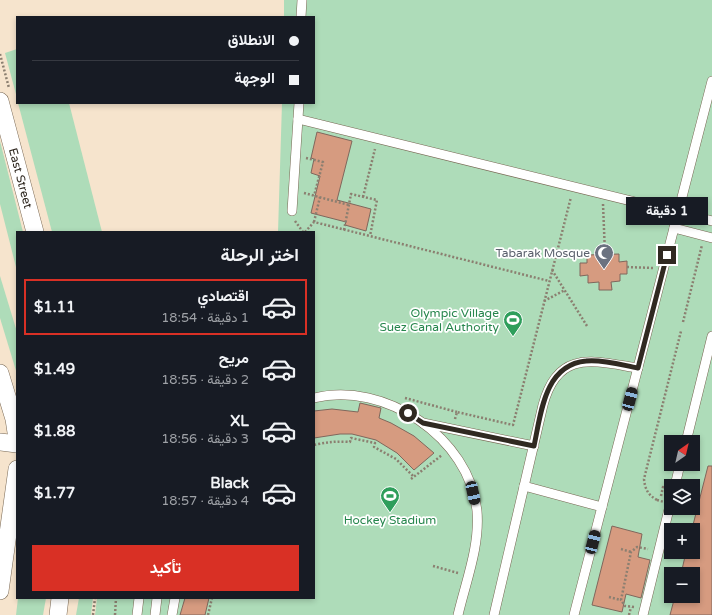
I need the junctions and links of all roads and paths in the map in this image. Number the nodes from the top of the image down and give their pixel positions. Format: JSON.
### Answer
{"nodes":[{"id":1,"x":302,"y":0,"type":"edge"},
{"id":2,"x":301,"y":16,"type":"edge"},
{"id":3,"x":712,"y":81,"type":"edge"},
{"id":4,"x":0,"y":101,"type":"edge"},
{"id":5,"x":299,"y":104,"type":"edge"},
{"id":6,"x":708,"y":113,"type":"edge"},
{"id":7,"x":298,"y":119,"type":"junction"},
{"id":8,"x":377,"y":139,"type":"junction"},
{"id":9,"x":296,"y":156,"type":"junction"},
{"id":10,"x":574,"y":187,"type":"junction"},
{"id":11,"x":294,"y":190,"type":"junction"},
{"id":12,"x":603,"y":194,"type":"junction"},
{"id":13,"x":314,"y":196,"type":"junction"},
{"id":14,"x":320,"y":197,"type":"junction"},
{"id":15,"x":363,"y":197,"type":"junction"},
{"id":16,"x":349,"y":205,"type":"junction"},
{"id":17,"x":292,"y":212,"type":"dead end"},
{"id":18,"x":678,"y":212,"type":"junction"},
{"id":19,"x":712,"y":220,"type":"edge"},
{"id":20,"x":314,"y":222,"type":"junction"},
{"id":21,"x":674,"y":228,"type":"junction"},
{"id":22,"x":344,"y":230,"type":"junction"},
{"id":23,"x":35,"y":231,"type":"edge"},
{"id":24,"x":306,"y":231,"type":"edge"},
{"id":25,"x":370,"y":236,"type":"junction"},
{"id":26,"x":708,"y":237,"type":"edge"},
{"id":27,"x":605,"y":254,"type":"dead end"},
{"id":28,"x":627,"y":267,"type":"dead end"},
{"id":29,"x":664,"y":268,"type":"junction"},
{"id":30,"x":552,"y":269,"type":"junction"},
{"id":31,"x":549,"y":281,"type":"junction"},
{"id":32,"x":564,"y":290,"type":"junction"},
{"id":33,"x":544,"y":301,"type":"junction"},
{"id":34,"x":683,"y":322,"type":"dead end"},
{"id":35,"x":587,"y":326,"type":"dead end"},
{"id":36,"x":681,"y":331,"type":"dead end"},
{"id":37,"x":712,"y":336,"type":"edge"},
{"id":38,"x":638,"y":368,"type":"junction"},
{"id":39,"x":0,"y":373,"type":"edge"},
{"id":40,"x":315,"y":398,"type":"edge"},
{"id":41,"x":423,"y":423,"type":"junction"},
{"id":42,"x":453,"y":429,"type":"junction"},
{"id":43,"x":16,"y":432,"type":"edge"},
{"id":44,"x":688,"y":435,"type":"edge"},
{"id":45,"x":0,"y":442,"type":"edge"},
{"id":46,"x":16,"y":444,"type":"edge"},
{"id":47,"x":315,"y":445,"type":"edge"},
{"id":48,"x":534,"y":446,"type":"junction"},
{"id":49,"x":450,"y":449,"type":"junction"},
{"id":50,"x":16,"y":476,"type":"edge"},
{"id":51,"x":524,"y":486,"type":"junction"},
{"id":52,"x":664,"y":502,"type":"edge"},
{"id":53,"x":602,"y":506,"type":"junction"},
{"id":54,"x":667,"y":515,"type":"edge"},
{"id":55,"x":621,"y":549,"type":"dead end"},
{"id":56,"x":658,"y":551,"type":"junction"},
{"id":57,"x":631,"y":552,"type":"junction"},
{"id":58,"x":433,"y":566,"type":"dead end"},
{"id":59,"x":468,"y":575,"type":"junction"},
{"id":60,"x":1,"y":581,"type":"edge"},
{"id":61,"x":609,"y":597,"type":"dead end"},
{"id":62,"x":60,"y":599,"type":"edge"},
{"id":63,"x":95,"y":599,"type":"edge"},
{"id":64,"x":116,"y":599,"type":"edge"},
{"id":65,"x":140,"y":599,"type":"edge"},
{"id":66,"x":157,"y":599,"type":"edge"},
{"id":67,"x":175,"y":599,"type":"edge"},
{"id":68,"x":212,"y":599,"type":"edge"},
{"id":69,"x":621,"y":600,"type":"junction"},
{"id":70,"x":631,"y":607,"type":"junction"},
{"id":71,"x":644,"y":612,"type":"edge"},
{"id":72,"x":496,"y":614,"type":"edge"},
{"id":73,"x":58,"y":615,"type":"edge"},
{"id":74,"x":93,"y":615,"type":"edge"},
{"id":75,"x":115,"y":615,"type":"edge"},
{"id":76,"x":138,"y":615,"type":"edge"},
{"id":77,"x":155,"y":615,"type":"edge"},
{"id":78,"x":172,"y":615,"type":"edge"},
{"id":79,"x":208,"y":615,"type":"edge"},
{"id":80,"x":458,"y":615,"type":"edge"},
{"id":81,"x":574,"y":615,"type":"edge"},
{"id":82,"x":629,"y":615,"type":"edge"}],
"edges":[{"from":1,"to":2,"type":"lane"},
{"from":3,"to":6,"type":"lane"},
{"from":4,"to":23,"type":"street","name":"East Street"},
{"from":5,"to":7,"type":"lane"},
{"from":6,"to":18,"type":"lane"},
{"from":7,"to":8,"type":"lane"},
{"from":7,"to":9,"type":"lane"},
{"from":8,"to":10,"type":"lane"},
{"from":8,"to":15,"type":"path"},
{"from":9,"to":11,"type":"lane"},
{"from":9,"to":13,"type":"path"},
{"from":10,"to":12,"type":"lane"},
{"from":10,"to":30,"type":"path"},
{"from":11,"to":13,"type":"path"},
{"from":11,"to":17,"type":"lane"},
{"from":12,"to":18,"type":"lane"},
{"from":12,"to":27,"type":"path"},
{"from":13,"to":14,"type":"path"},
{"from":14,"to":16,"type":"path"},
{"from":14,"to":20,"type":"path"},
{"from":15,"to":16,"type":"path"},
{"from":15,"to":25,"type":"path"},
{"from":16,"to":22,"type":"path"},
{"from":18,"to":19,"type":"lane"},
{"from":18,"to":21,"type":"lane"},
{"from":20,"to":22,"type":"path"},
{"from":20,"to":24,"type":"path"},
{"from":21,"to":26,"type":"lane"},
{"from":21,"to":29,"type":"lane"},
{"from":22,"to":25,"type":"path"},
{"from":25,"to":31,"type":"path"},
{"from":26,"to":34,"type":"path"},
{"from":28,"to":29,"type":"path"},
{"from":29,"to":38,"type":"lane"},
{"from":30,"to":31,"type":"path"},
{"from":30,"to":32,"type":"path"},
{"from":31,"to":33,"type":"path"},
{"from":32,"to":33,"type":"path"},
{"from":32,"to":35,"type":"path"},
{"from":33,"to":42,"type":"path"},
{"from":36,"to":52,"type":"path","bridge":true},
{"from":37,"to":44,"type":"lane"},
{"from":38,"to":48,"type":"lane"},
{"from":38,"to":53,"type":"lane"},
{"from":39,"to":43,"type":"street"},
{"from":40,"to":41,"type":"lane"},
{"from":41,"to":42,"type":"lane"},
{"from":41,"to":49,"type":"lane"},
{"from":42,"to":48,"type":"lane"},
{"from":45,"to":46,"type":"street"},
{"from":47,"to":49,"type":"path"},
{"from":48,"to":51,"type":"lane"},
{"from":49,"to":59,"type":"lane"},
{"from":50,"to":60,"type":"street"},
{"from":51,"to":53,"type":"lane"},
{"from":51,"to":72,"type":"lane"},
{"from":53,"to":81,"type":"lane"},
{"from":54,"to":56,"type":"lane"},
{"from":55,"to":57,"type":"path"},
{"from":56,"to":57,"type":"path"},
{"from":56,"to":71,"type":"lane"},
{"from":57,"to":69,"type":"path"},
{"from":58,"to":59,"type":"path"},
{"from":59,"to":80,"type":"lane"},
{"from":61,"to":69,"type":"path"},
{"from":62,"to":73,"type":"street"},
{"from":63,"to":74,"type":"path"},
{"from":64,"to":75,"type":"path"},
{"from":65,"to":76,"type":"lane"},
{"from":66,"to":77,"type":"lane"},
{"from":67,"to":78,"type":"lane"},
{"from":68,"to":79,"type":"path"},
{"from":69,"to":70,"type":"path"},
{"from":70,"to":71,"type":"path"},
{"from":70,"to":82,"type":"path"}]}
